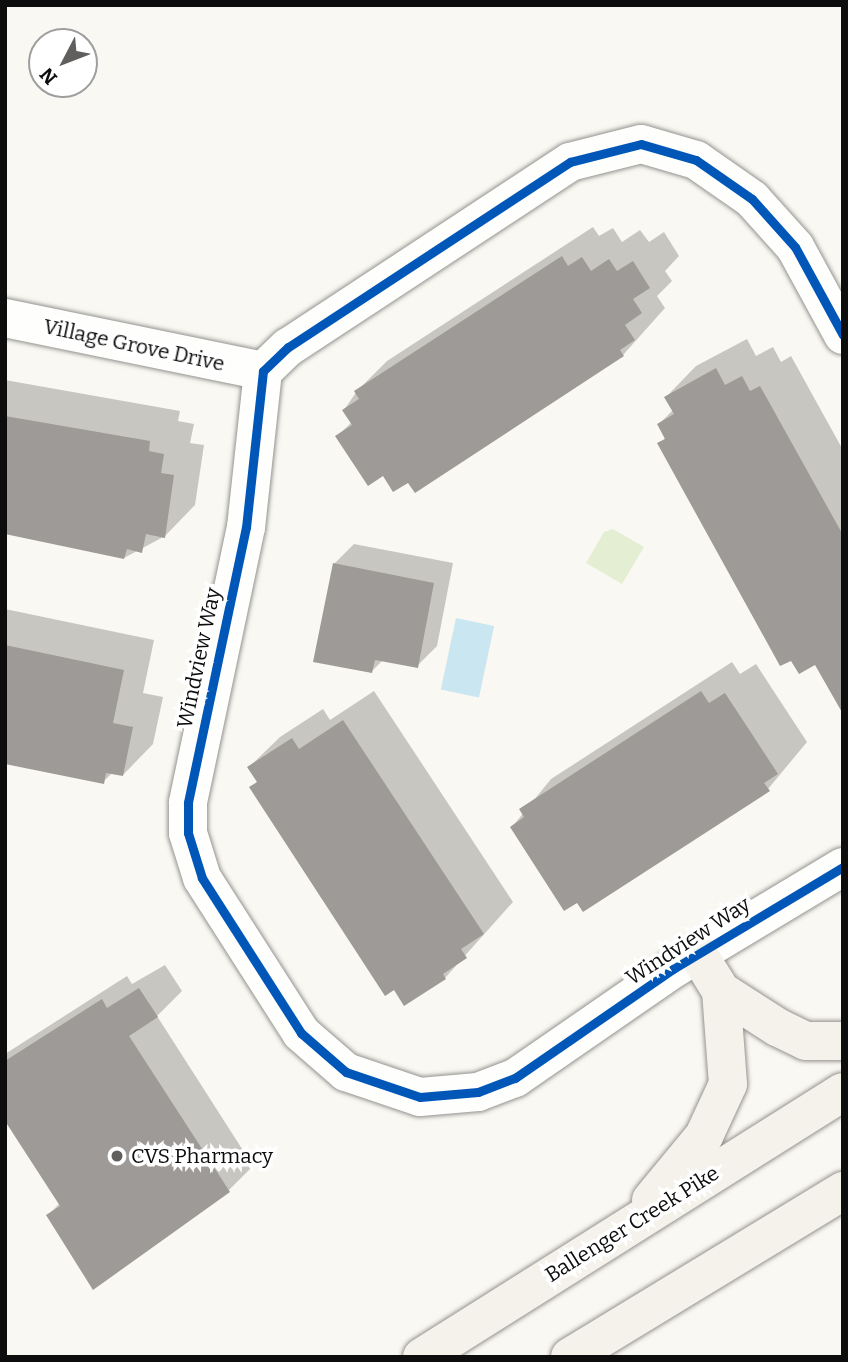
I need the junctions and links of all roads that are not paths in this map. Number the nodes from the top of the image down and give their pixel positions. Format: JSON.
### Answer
{"nodes":[{"id":1,"x":5,"y":318,"type":"edge"},
{"id":2,"x":843,"y":335,"type":"edge"},
{"id":3,"x":263,"y":371,"type":"junction"},
{"id":4,"x":843,"y":867,"type":"edge"},
{"id":5,"x":698,"y":954,"type":"junction"},
{"id":6,"x":722,"y":991,"type":"junction"},
{"id":7,"x":843,"y":1041,"type":"edge"},
{"id":8,"x":843,"y":1092,"type":"edge"},
{"id":9,"x":840,"y":1198,"type":"edge"},
{"id":10,"x":631,"y":1223,"type":"junction"},
{"id":11,"x":422,"y":1357,"type":"edge"},
{"id":12,"x":570,"y":1357,"type":"edge"}],
"edges":[{"from":1,"to":3,"type":"street","name":"Village Grove Drive"},
{"from":2,"to":3,"type":"street"},
{"from":3,"to":5,"type":"street","name":"Windview Way"},
{"from":4,"to":5,"type":"street","name":"Windview Way"},
{"from":5,"to":6,"type":"main road"},
{"from":6,"to":7,"type":"main road"},
{"from":6,"to":10,"type":"main road"},
{"from":8,"to":10,"type":"main road","name":"Ballenger Creek Pike"},
{"from":9,"to":12,"type":"main road"},
{"from":10,"to":11,"type":"main road","name":"Ballenger Creek Pike"}]}
